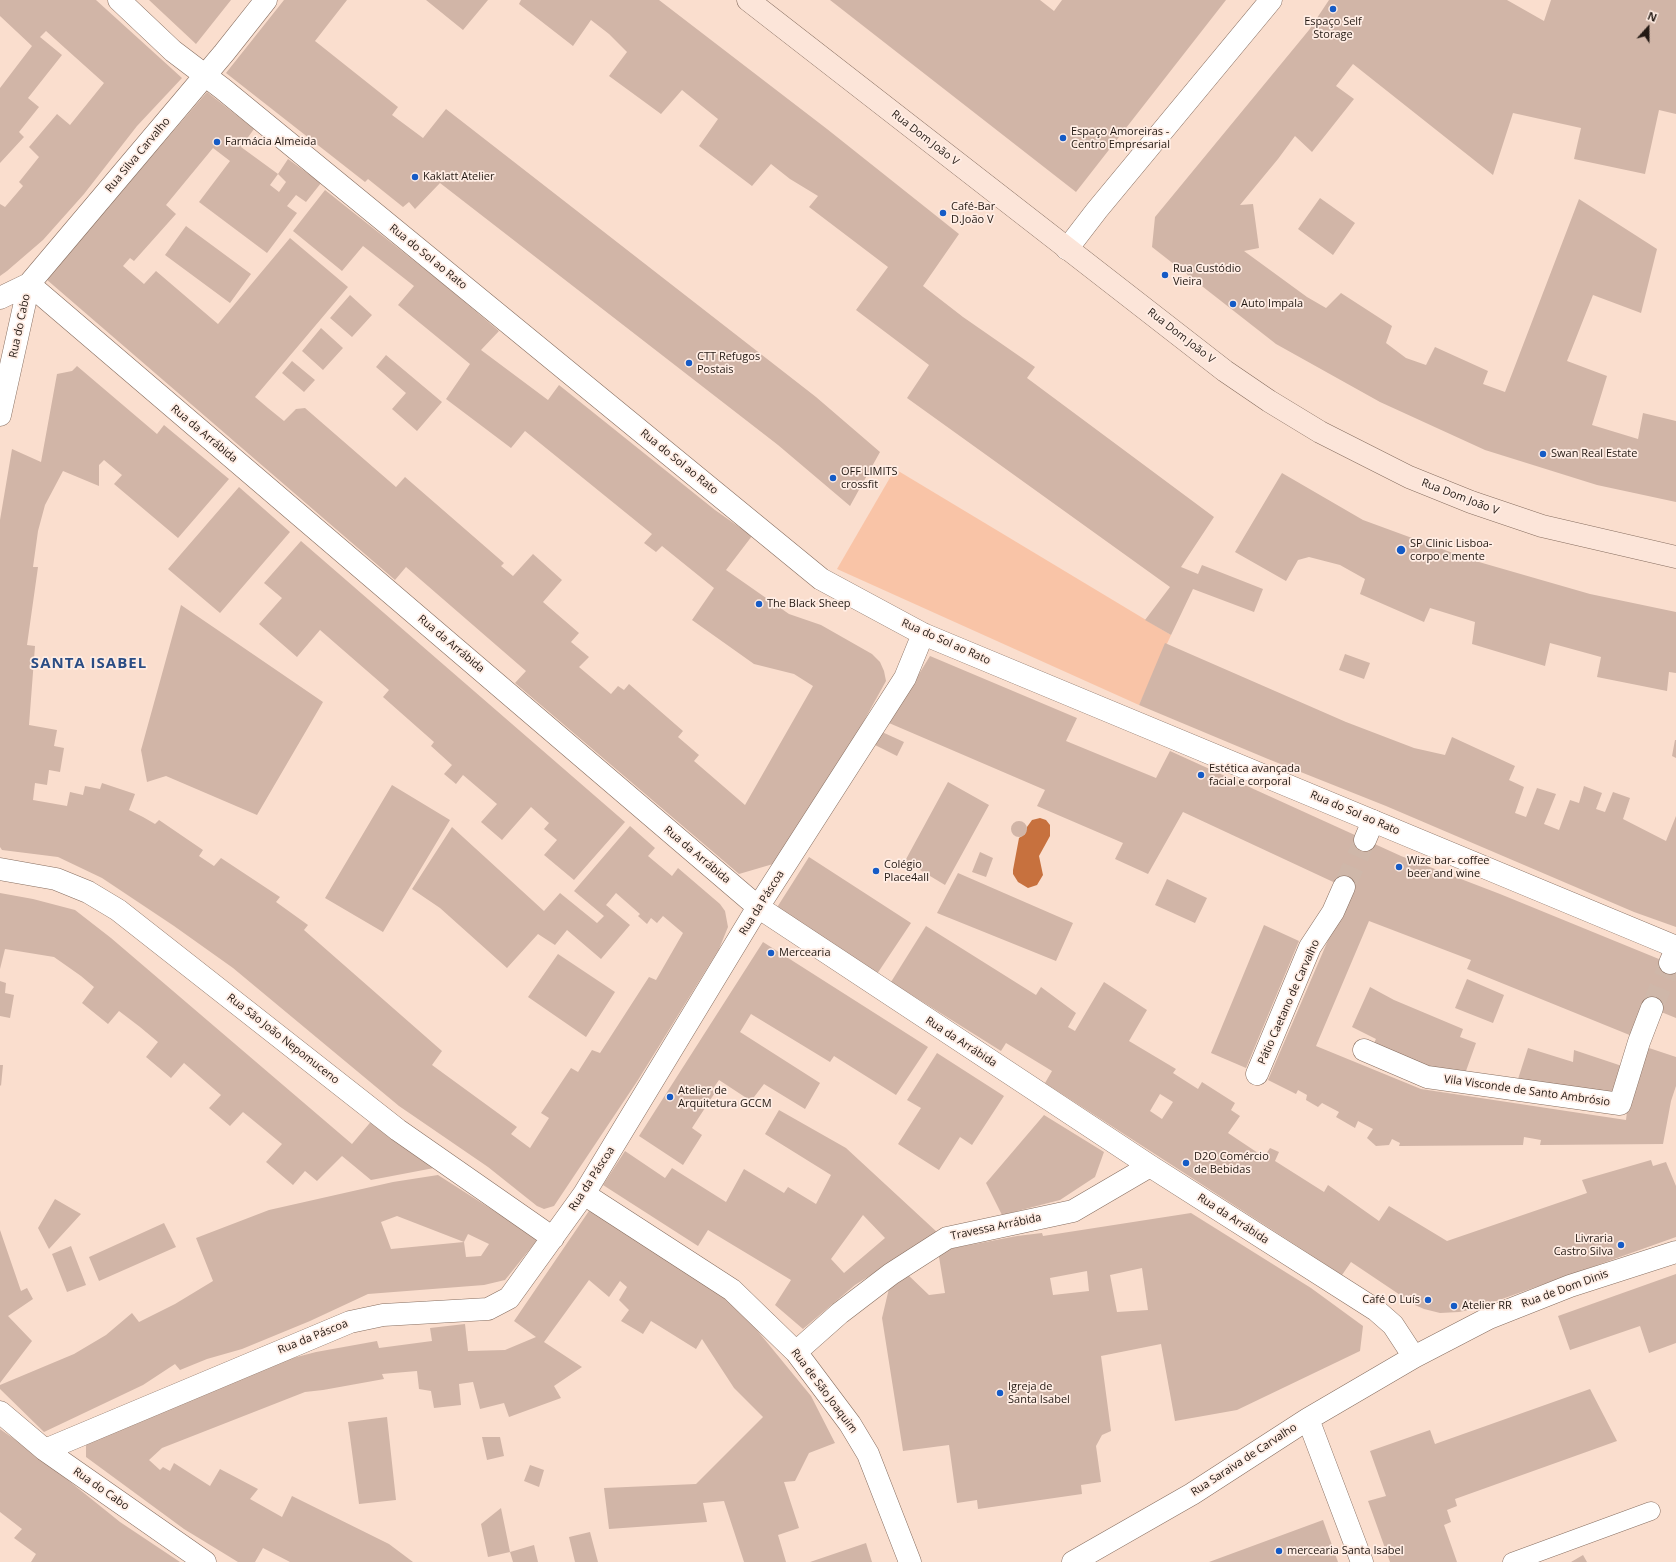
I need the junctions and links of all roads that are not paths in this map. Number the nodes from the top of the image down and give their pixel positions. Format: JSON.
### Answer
{"nodes":[{"id":1,"x":119,"y":0,"type":"edge"},
{"id":2,"x":266,"y":0,"type":"edge"},
{"id":3,"x":748,"y":0,"type":"edge"},
{"id":4,"x":1271,"y":0,"type":"edge"},
{"id":5,"x":206,"y":75,"type":"junction"},
{"id":6,"x":1067,"y":249,"type":"junction"},
{"id":7,"x":29,"y":284,"type":"junction"},
{"id":8,"x":0,"y":298,"type":"edge"},
{"id":9,"x":0,"y":415,"type":"edge"},
{"id":10,"x":1676,"y":557,"type":"edge"},
{"id":11,"x":923,"y":634,"type":"junction"},
{"id":12,"x":0,"y":869,"type":"edge"},
{"id":13,"x":1344,"y":887,"type":"tunnel mouth"},
{"id":14,"x":758,"y":907,"type":"junction"},
{"id":15,"x":1674,"y":953,"type":"edge"},
{"id":16,"x":1652,"y":1008,"type":"tunnel mouth"},
{"id":17,"x":1364,"y":1050,"type":"dead end"},
{"id":18,"x":1257,"y":1074,"type":"dead end"},
{"id":19,"x":1150,"y":1166,"type":"junction"},
{"id":20,"x":584,"y":1194,"type":"junction"},
{"id":21,"x":553,"y":1238,"type":"junction"},
{"id":22,"x":1676,"y":1252,"type":"edge"},
{"id":23,"x":796,"y":1352,"type":"junction"},
{"id":24,"x":1414,"y":1357,"type":"junction"},
{"id":25,"x":0,"y":1412,"type":"edge"},
{"id":26,"x":1308,"y":1419,"type":"junction"},
{"id":27,"x":45,"y":1450,"type":"junction"},
{"id":28,"x":1651,"y":1510,"type":"dead end"},
{"id":29,"x":205,"y":1562,"type":"edge"},
{"id":30,"x":910,"y":1562,"type":"edge"},
{"id":31,"x":1073,"y":1562,"type":"edge"},
{"id":32,"x":1362,"y":1562,"type":"edge"},
{"id":33,"x":1512,"y":1562,"type":"edge"}],
"edges":[{"from":1,"to":5,"type":"street","name":"Rua do Sol ao Rato"},
{"from":2,"to":5,"type":"street","name":"Rua Silva Carvalho"},
{"from":3,"to":6,"type":"main road","name":"Rua Dom João V"},
{"from":4,"to":6,"type":"street"},
{"from":5,"to":7,"type":"street","name":"Rua Silva Carvalho"},
{"from":5,"to":11,"type":"street","name":"Rua do Sol ao Rato"},
{"from":6,"to":10,"type":"main road","name":"Rua Dom João V"},
{"from":7,"to":8,"type":"street","name":"Rua Silva Carvalho"},
{"from":7,"to":9,"type":"street","name":"Rua do Cabo"},
{"from":7,"to":14,"type":"street","name":"Rua da Arrábida"},
{"from":11,"to":14,"type":"street","name":"Rua da Páscoa"},
{"from":11,"to":15,"type":"street","name":"Rua do Sol ao Rato"},
{"from":12,"to":21,"type":"street","name":"Rua São João Nepomuceno"},
{"from":13,"to":18,"type":"street","name":"Pátio Caetano de Carvalho"},
{"from":14,"to":19,"type":"street","name":"Rua da Arrábida"},
{"from":14,"to":20,"type":"street","name":"Rua da Páscoa"},
{"from":16,"to":17,"type":"street","name":"Vila Visconde de Santo Ambrósio"},
{"from":19,"to":23,"type":"street","name":"Travessa Arrábida"},
{"from":19,"to":24,"type":"street","name":"Rua da Arrábida"},
{"from":20,"to":21,"type":"street","name":"Rua da Páscoa"},
{"from":20,"to":23,"type":"street","name":"Rua de São Joaquim"},
{"from":21,"to":27,"type":"street","name":"Rua da Páscoa"},
{"from":22,"to":24,"type":"street","name":"Rua de Dom Dinis"},
{"from":23,"to":30,"type":"street","name":"Rua de São Joaquim"},
{"from":24,"to":26,"type":"street","name":"Rua Saraiva de Carvalho"},
{"from":25,"to":27,"type":"street","name":"Rua do Cabo"},
{"from":26,"to":31,"type":"street","name":"Rua Saraiva de Carvalho"},
{"from":26,"to":32,"type":"street"},
{"from":27,"to":29,"type":"street","name":"Rua do Cabo"},
{"from":28,"to":33,"type":"lane"}]}
